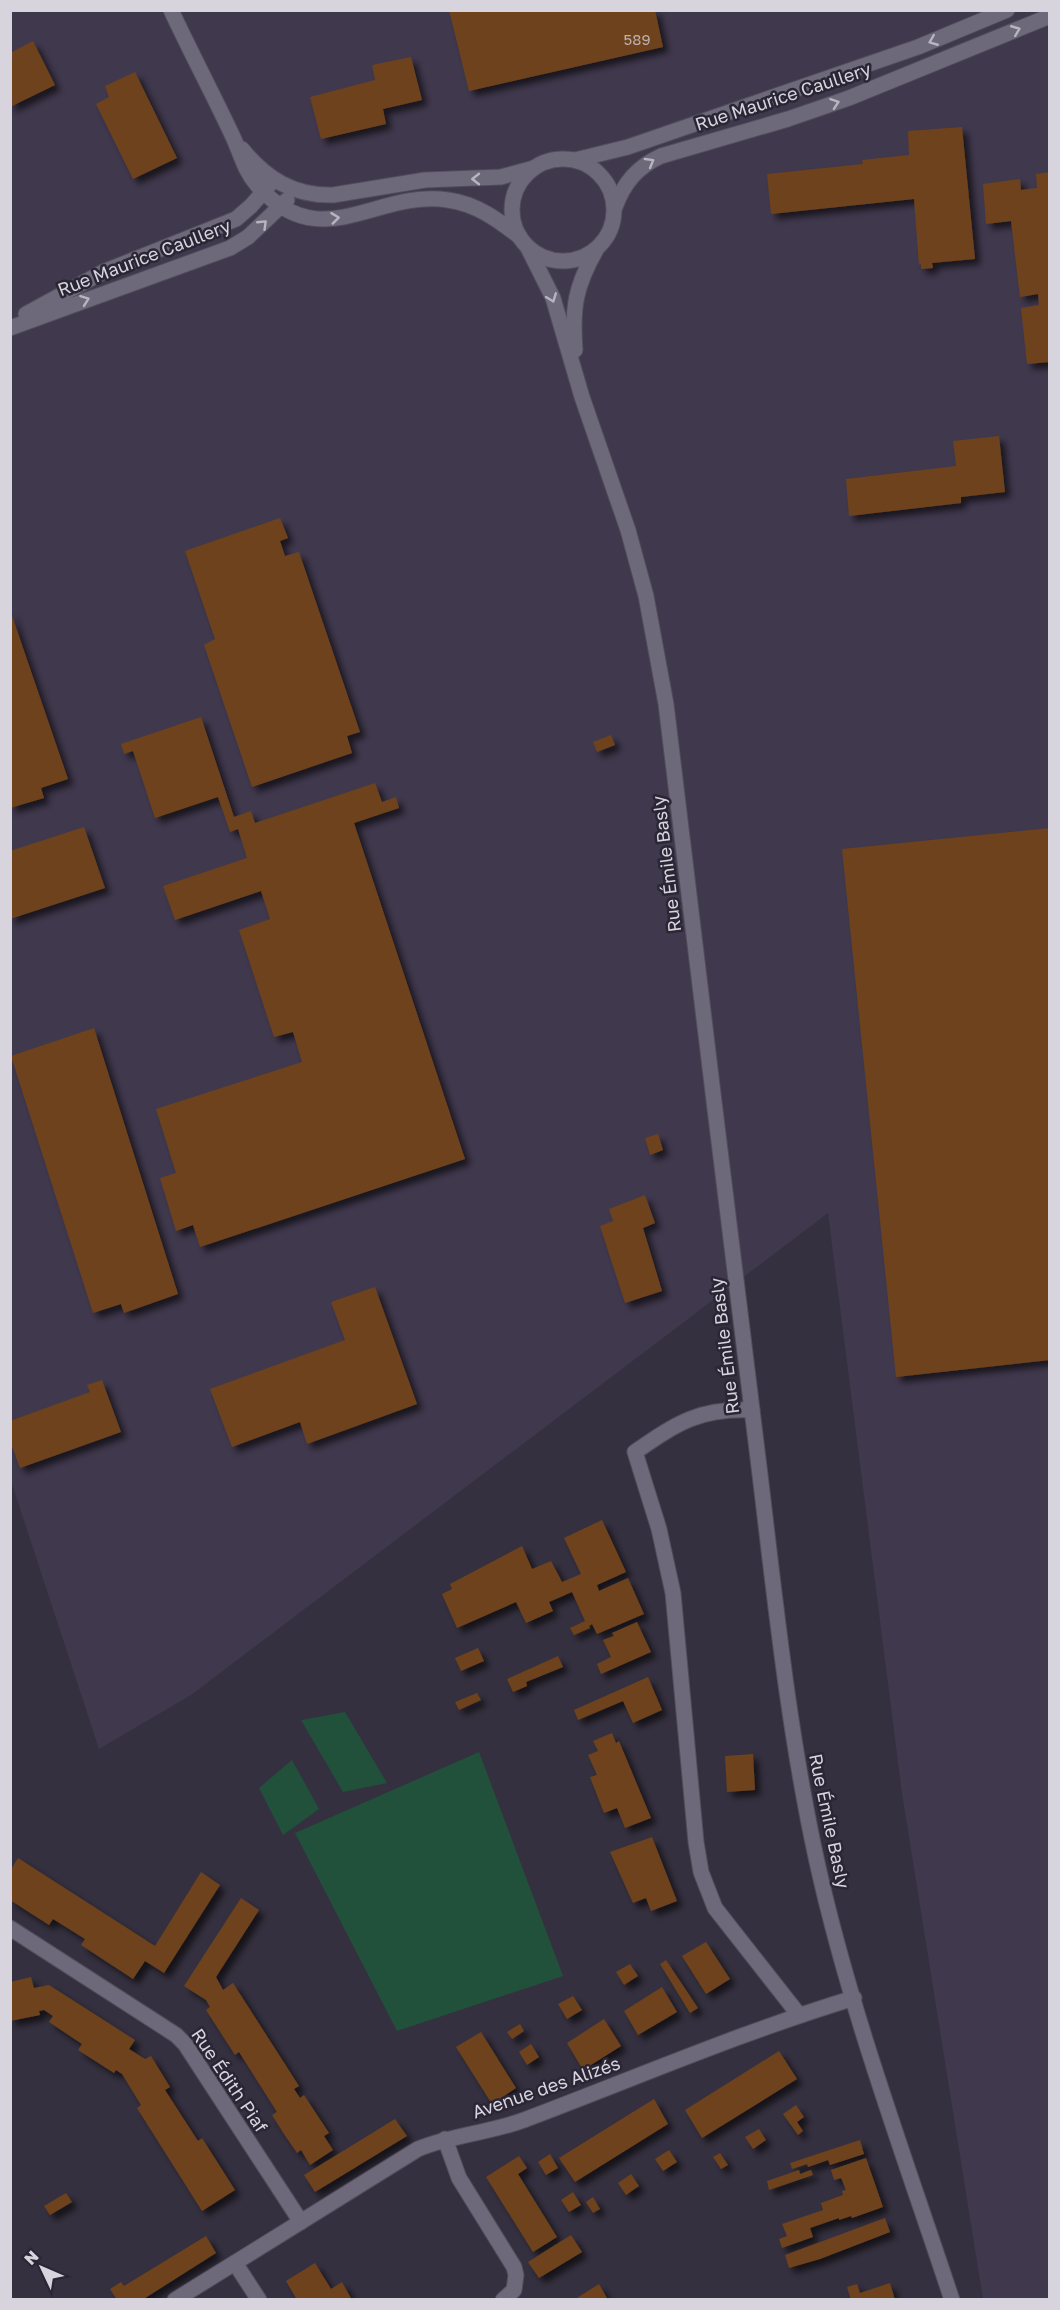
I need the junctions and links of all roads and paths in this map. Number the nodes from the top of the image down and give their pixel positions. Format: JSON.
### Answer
{"nodes":[{"id":1,"x":171,"y":10,"type":"edge"},
{"id":2,"x":1006,"y":10,"type":"edge"},
{"id":3,"x":1050,"y":16,"type":"edge"},
{"id":4,"x":234,"y":140,"type":"junction"},
{"id":5,"x":575,"y":160,"type":"junction"},
{"id":6,"x":534,"y":168,"type":"junction"},
{"id":7,"x":274,"y":180,"type":"junction"},
{"id":8,"x":296,"y":191,"type":"junction"},
{"id":9,"x":263,"y":192,"type":"junction"},
{"id":10,"x":281,"y":206,"type":"junction"},
{"id":11,"x":615,"y":207,"type":"junction"},
{"id":12,"x":523,"y":241,"type":"junction"},
{"id":13,"x":596,"y":249,"type":"junction"},
{"id":14,"x":10,"y":322,"type":"edge"},
{"id":15,"x":10,"y":328,"type":"edge"},
{"id":16,"x":577,"y":380,"type":"junction"},
{"id":17,"x":752,"y":1410,"type":"junction"},
{"id":18,"x":10,"y":1929,"type":"edge"},
{"id":19,"x":854,"y":1998,"type":"junction"},
{"id":20,"x":799,"y":2015,"type":"junction"},
{"id":21,"x":445,"y":2139,"type":"junction"},
{"id":22,"x":301,"y":2222,"type":"junction"},
{"id":23,"x":235,"y":2262,"type":"junction"},
{"id":24,"x":175,"y":2300,"type":"edge"},
{"id":25,"x":259,"y":2300,"type":"edge"},
{"id":26,"x":503,"y":2300,"type":"edge"},
{"id":27,"x":952,"y":2300,"type":"edge"}],
"edges":[{"from":1,"to":4,"type":"street"},
{"from":2,"to":5,"type":"street","name":"Rue Maurice Caullery","one_way":true},
{"from":11,"to":3,"type":"street","name":"Rue Maurice Caullery","one_way":true},
{"from":4,"to":7,"type":"street"},
{"from":4,"to":9,"type":"street"},
{"from":5,"to":6,"type":"street","name":"Rue Maurice Caullery"},
{"from":5,"to":11,"type":"street"},
{"from":6,"to":8,"type":"street","name":"Rue Maurice Caullery","one_way":true},
{"from":6,"to":12,"type":"street"},
{"from":7,"to":8,"type":"street","name":"Rue Maurice Caullery"},
{"from":7,"to":9,"type":"street","name":"Rue Maurice Caullery"},
{"from":8,"to":10,"type":"street","name":"Rue Maurice Caullery"},
{"from":9,"to":10,"type":"street"},
{"from":9,"to":14,"type":"street","name":"Rue Maurice Caullery"},
{"from":10,"to":12,"type":"street","one_way":true},
{"from":15,"to":10,"type":"street","name":"Rue Maurice Caullery","one_way":true},
{"from":11,"to":13,"type":"street","name":"Rue Maurice Caullery"},
{"from":12,"to":13,"type":"street"},
{"from":12,"to":16,"type":"street","name":"Rue Émile Basly","one_way":true},
{"from":13,"to":16,"type":"street","name":"Rue Émile Basly"},
{"from":16,"to":17,"type":"street","name":"Rue Émile Basly"},
{"from":17,"to":19,"type":"street","name":"Rue Émile Basly"},
{"from":17,"to":20,"type":"street"},
{"from":18,"to":22,"type":"street","name":"Rue Édith Piaf"},
{"from":19,"to":20,"type":"street","name":"Avenue des Alizés"},
{"from":19,"to":27,"type":"street","name":"Rue Émile Basly"},
{"from":20,"to":21,"type":"street","name":"Avenue des Alizés"},
{"from":21,"to":22,"type":"street","name":"Avenue des Alizés"},
{"from":21,"to":26,"type":"street"},
{"from":22,"to":23,"type":"street","name":"Avenue des Alizés"},
{"from":23,"to":24,"type":"street","name":"Avenue des Alizés"},
{"from":23,"to":25,"type":"street"}]}
